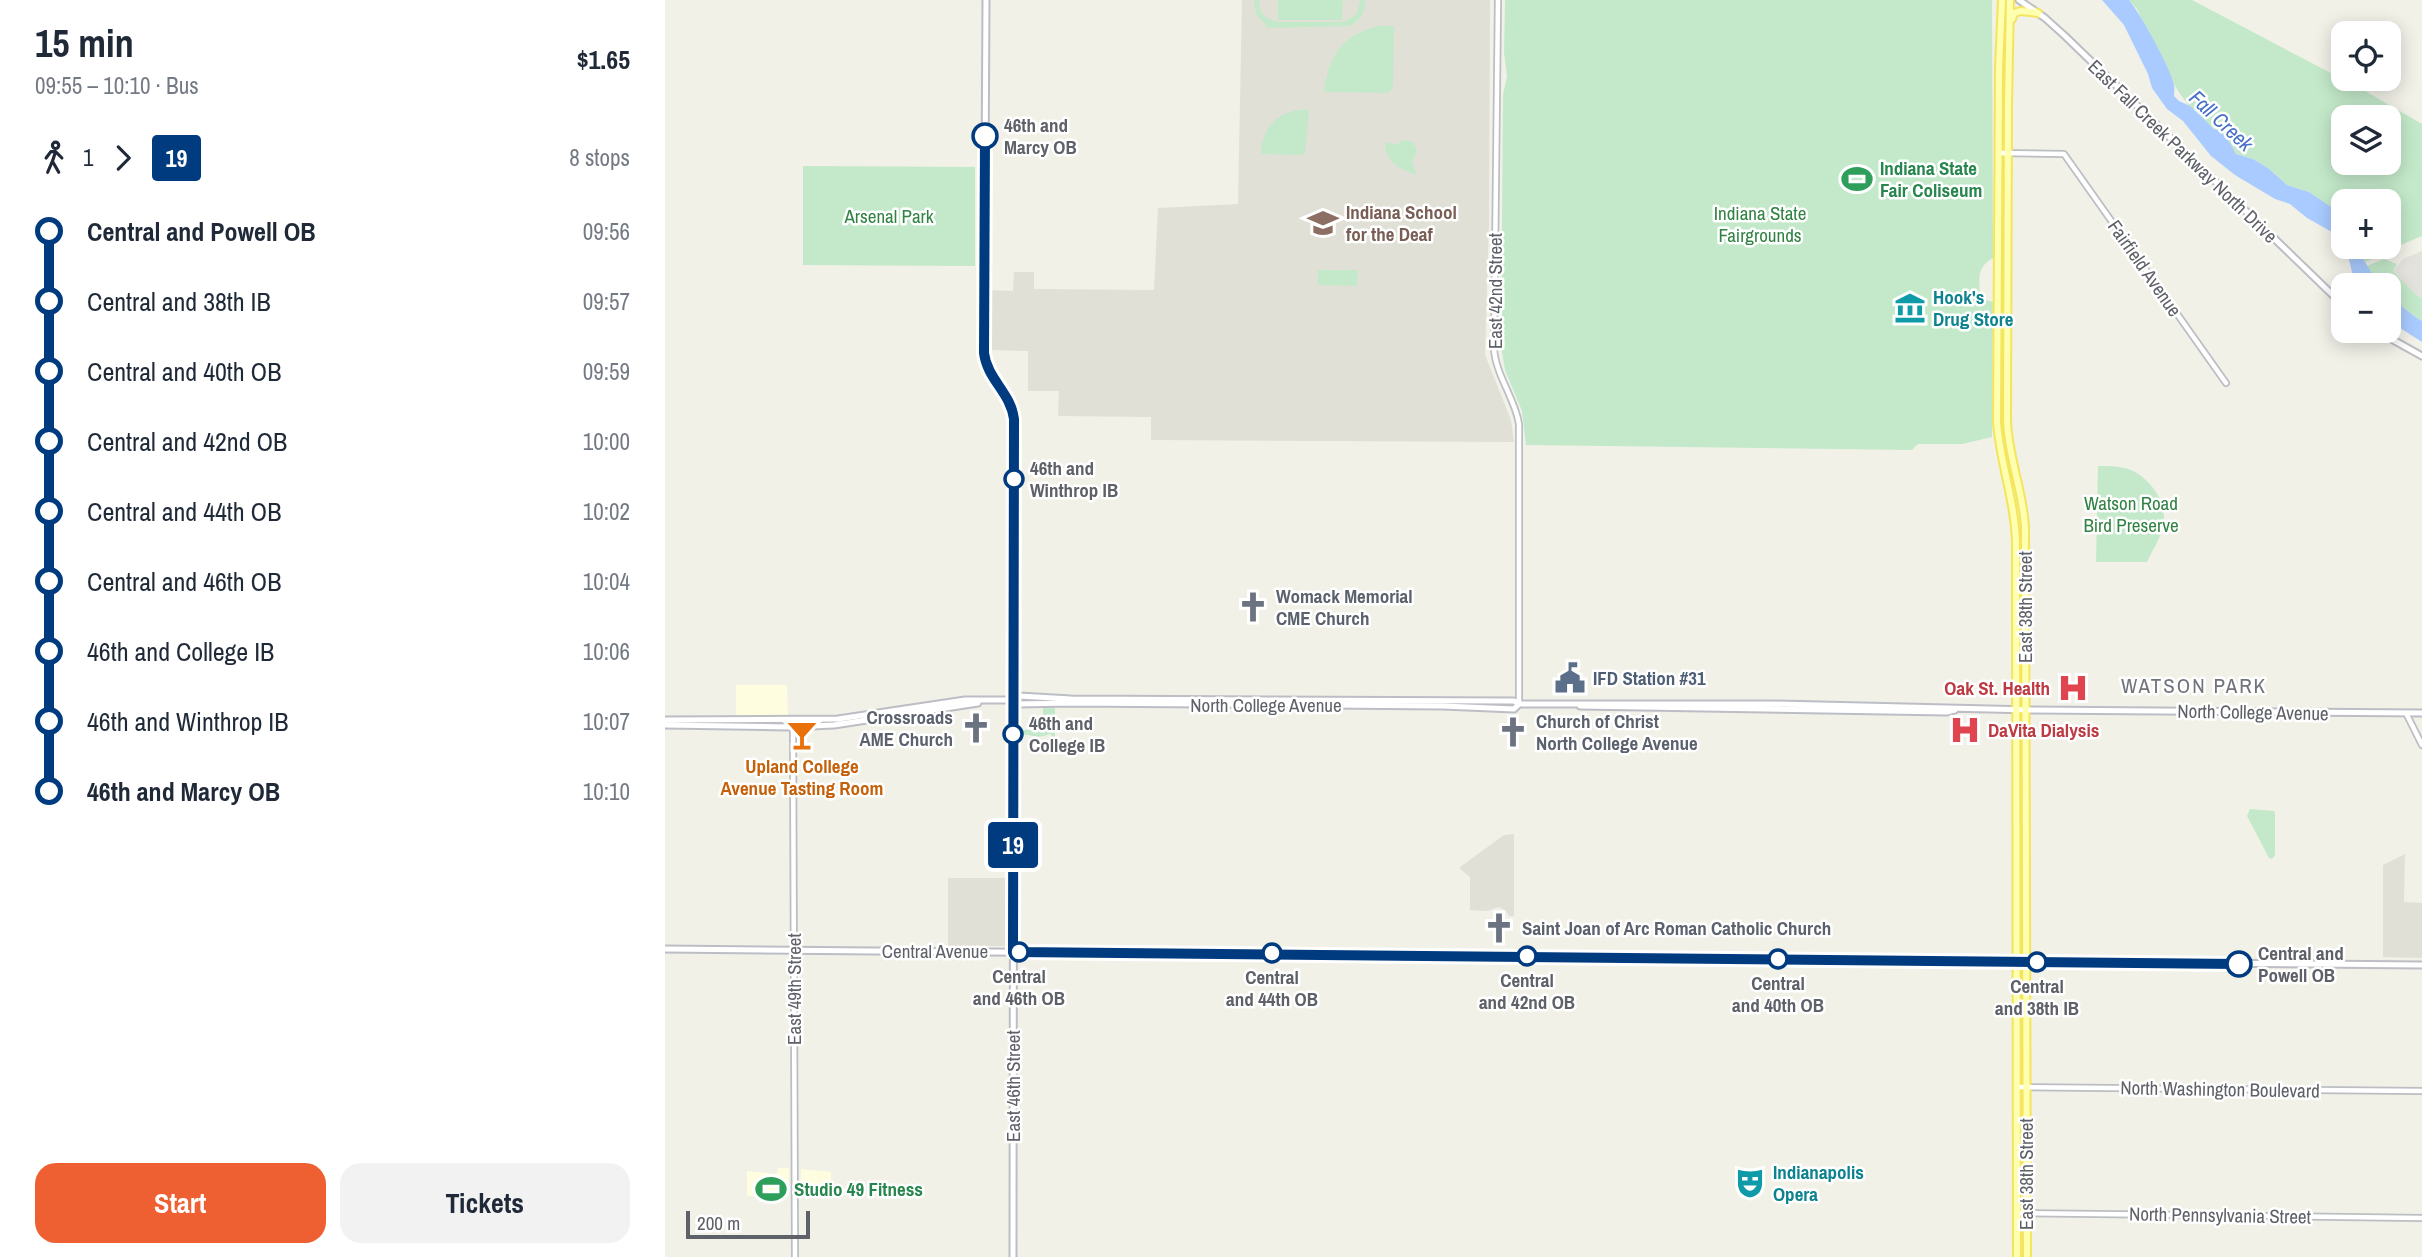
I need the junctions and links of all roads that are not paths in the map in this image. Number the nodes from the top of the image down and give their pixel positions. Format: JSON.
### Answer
{"nodes":[{"id":1,"x":986,"y":0,"type":"edge"},
{"id":2,"x":1498,"y":0,"type":"edge"},
{"id":3,"x":2002,"y":0,"type":"edge"},
{"id":4,"x":2011,"y":0,"type":"edge"},
{"id":5,"x":2019,"y":0,"type":"edge"},
{"id":6,"x":2038,"y":13,"type":"junction"},
{"id":7,"x":2009,"y":31,"type":"junction"},
{"id":8,"x":1999,"y":153,"type":"junction"},
{"id":9,"x":2008,"y":153,"type":"junction"},
{"id":10,"x":2331,"y":293,"type":"edge"},
{"id":11,"x":2399,"y":343,"type":"edge"},
{"id":12,"x":2422,"y":356,"type":"edge"},
{"id":13,"x":2226,"y":383,"type":"dead end"},
{"id":14,"x":1014,"y":700,"type":"junction"},
{"id":15,"x":1519,"y":704,"type":"junction"},
{"id":16,"x":2016,"y":710,"type":"junction"},
{"id":17,"x":2026,"y":710,"type":"junction"},
{"id":18,"x":2406,"y":713,"type":"junction"},
{"id":19,"x":2422,"y":713,"type":"edge"},
{"id":20,"x":665,"y":720,"type":"edge"},
{"id":21,"x":793,"y":724,"type":"junction"},
{"id":22,"x":665,"y":725,"type":"edge"},
{"id":23,"x":2422,"y":745,"type":"edge"},
{"id":24,"x":665,"y":949,"type":"edge"},
{"id":25,"x":794,"y":951,"type":"junction"},
{"id":26,"x":1013,"y":952,"type":"junction"},
{"id":27,"x":2017,"y":962,"type":"junction"},
{"id":28,"x":2026,"y":962,"type":"junction"},
{"id":29,"x":2422,"y":965,"type":"edge"},
{"id":30,"x":2017,"y":1087,"type":"junction"},
{"id":31,"x":2026,"y":1087,"type":"junction"},
{"id":32,"x":2422,"y":1091,"type":"edge"},
{"id":33,"x":2017,"y":1213,"type":"junction"},
{"id":34,"x":2027,"y":1213,"type":"junction"},
{"id":35,"x":2422,"y":1218,"type":"edge"},
{"id":36,"x":795,"y":1257,"type":"edge"},
{"id":37,"x":1013,"y":1257,"type":"edge"},
{"id":38,"x":2017,"y":1257,"type":"edge"},
{"id":39,"x":2027,"y":1257,"type":"edge"}],
"edges":[{"from":1,"to":14,"type":"main road","name":"East 46th Street"},
{"from":2,"to":15,"type":"street","name":"East 42nd Street"},
{"from":3,"to":8,"type":"main road","name":"East 38th Street"},
{"from":4,"to":7,"type":"main road","name":"East 38th Street"},
{"from":5,"to":6,"type":"main road","name":"East Fall Creek Parkway North Drive"},
{"from":6,"to":7,"type":"main road"},
{"from":6,"to":10,"type":"main road","name":"East Fall Creek Parkway North Drive"},
{"from":7,"to":9,"type":"main road","name":"East 38th Street"},
{"from":8,"to":9,"type":"street"},
{"from":8,"to":16,"type":"main road","name":"East 38th Street"},
{"from":9,"to":13,"type":"street","name":"Fairfield Avenue"},
{"from":9,"to":17,"type":"main road","name":"East 38th Street"},
{"from":11,"to":12,"type":"main road"},
{"from":14,"to":15,"type":"main road","name":"North College Avenue"},
{"from":14,"to":21,"type":"main road","name":"North College Avenue"},
{"from":14,"to":26,"type":"main road","name":"East 46th Street"},
{"from":15,"to":16,"type":"main road","name":"North College Avenue"},
{"from":16,"to":17,"type":"main road","name":"North College Avenue"},
{"from":16,"to":27,"type":"main road","name":"East 38th Street"},
{"from":17,"to":18,"type":"main road","name":"North College Avenue"},
{"from":17,"to":28,"type":"main road","name":"East 38th Street"},
{"from":18,"to":19,"type":"main road","name":"North College Avenue"},
{"from":18,"to":23,"type":"street"},
{"from":20,"to":21,"type":"main road","name":"North College Avenue"},
{"from":21,"to":22,"type":"main road","name":"North College Avenue"},
{"from":21,"to":25,"type":"street","name":"East 49th Street"},
{"from":24,"to":25,"type":"main road","name":"Central Avenue"},
{"from":25,"to":26,"type":"main road","name":"Central Avenue"},
{"from":25,"to":36,"type":"street","name":"East 49th Street"},
{"from":26,"to":27,"type":"main road","name":"Central Avenue"},
{"from":26,"to":37,"type":"main road","name":"East 46th Street"},
{"from":27,"to":28,"type":"main road","name":"Central Avenue"},
{"from":27,"to":30,"type":"main road","name":"East 38th Street"},
{"from":28,"to":29,"type":"main road","name":"Central Avenue"},
{"from":28,"to":31,"type":"main road","name":"East 38th Street"},
{"from":30,"to":31,"type":"street","name":"North Washington Boulevard"},
{"from":30,"to":33,"type":"main road","name":"East 38th Street"},
{"from":31,"to":32,"type":"street","name":"North Washington Boulevard"},
{"from":31,"to":34,"type":"main road","name":"East 38th Street"},
{"from":33,"to":34,"type":"street","name":"North Pennsylvania Street"},
{"from":33,"to":38,"type":"main road","name":"East 38th Street"},
{"from":34,"to":35,"type":"street","name":"North Pennsylvania Street"},
{"from":34,"to":39,"type":"main road","name":"East 38th Street"}]}
